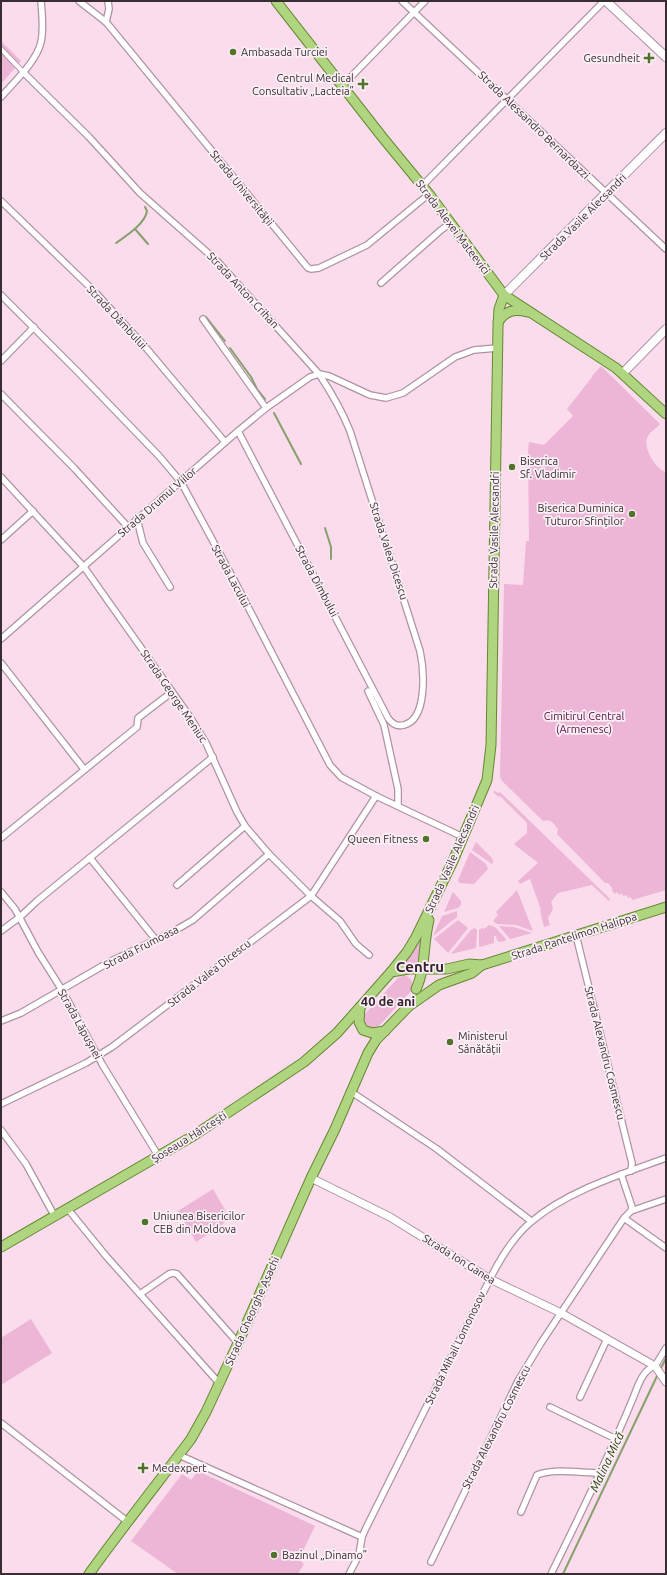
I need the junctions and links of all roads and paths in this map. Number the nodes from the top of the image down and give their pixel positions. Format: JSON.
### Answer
{"nodes":[{"id":1,"x":41,"y":1,"type":"edge"},
{"id":2,"x":79,"y":1,"type":"edge"},
{"id":3,"x":108,"y":1,"type":"edge"},
{"id":4,"x":276,"y":1,"type":"edge"},
{"id":5,"x":402,"y":1,"type":"edge"},
{"id":6,"x":424,"y":1,"type":"edge"},
{"id":7,"x":605,"y":1,"type":"edge"},
{"id":8,"x":414,"y":13,"type":"junction"},
{"id":9,"x":106,"y":22,"type":"junction"},
{"id":10,"x":1,"y":49,"type":"edge"},
{"id":11,"x":666,"y":57,"type":"edge"},
{"id":12,"x":24,"y":72,"type":"junction"},
{"id":13,"x":343,"y":85,"type":"junction"},
{"id":14,"x":1,"y":97,"type":"edge"},
{"id":15,"x":507,"y":100,"type":"junction"},
{"id":16,"x":666,"y":133,"type":"edge"},
{"id":17,"x":422,"y":186,"type":"junction"},
{"id":18,"x":429,"y":194,"type":"junction"},
{"id":19,"x":606,"y":194,"type":"junction"},
{"id":20,"x":1,"y":201,"type":"edge"},
{"id":21,"x":451,"y":223,"type":"junction"},
{"id":22,"x":666,"y":249,"type":"edge"},
{"id":23,"x":381,"y":283,"type":"dead end"},
{"id":24,"x":1,"y":295,"type":"edge"},
{"id":25,"x":504,"y":295,"type":"junction"},
{"id":26,"x":530,"y":312,"type":"junction"},
{"id":27,"x":203,"y":319,"type":"dead end"},
{"id":28,"x":498,"y":322,"type":"junction"},
{"id":29,"x":34,"y":327,"type":"junction"},
{"id":30,"x":666,"y":329,"type":"edge"},
{"id":31,"x":497,"y":348,"type":"junction"},
{"id":32,"x":1,"y":361,"type":"edge"},
{"id":33,"x":623,"y":373,"type":"junction"},
{"id":34,"x":319,"y":374,"type":"junction"},
{"id":35,"x":1,"y":394,"type":"edge"},
{"id":36,"x":266,"y":408,"type":"junction"},
{"id":37,"x":666,"y":414,"type":"edge"},
{"id":38,"x":238,"y":431,"type":"junction"},
{"id":39,"x":225,"y":442,"type":"junction"},
{"id":40,"x":1,"y":477,"type":"edge"},
{"id":41,"x":181,"y":482,"type":"junction"},
{"id":42,"x":33,"y":511,"type":"junction"},
{"id":43,"x":137,"y":519,"type":"junction"},
{"id":44,"x":128,"y":527,"type":"junction"},
{"id":45,"x":1,"y":540,"type":"edge"},
{"id":46,"x":84,"y":567,"type":"junction"},
{"id":47,"x":170,"y":587,"type":"dead end"},
{"id":48,"x":1,"y":639,"type":"edge"},
{"id":49,"x":1,"y":663,"type":"edge"},
{"id":50,"x":368,"y":691,"type":"dead end"},
{"id":51,"x":172,"y":692,"type":"junction"},
{"id":52,"x":399,"y":726,"type":"joint"},
{"id":53,"x":213,"y":757,"type":"junction"},
{"id":54,"x":84,"y":769,"type":"junction"},
{"id":55,"x":376,"y":796,"type":"junction"},
{"id":56,"x":398,"y":806,"type":"junction"},
{"id":57,"x":245,"y":826,"type":"junction"},
{"id":58,"x":462,"y":837,"type":"junction"},
{"id":59,"x":1,"y":838,"type":"edge"},
{"id":60,"x":269,"y":854,"type":"junction"},
{"id":61,"x":90,"y":858,"type":"junction"},
{"id":62,"x":177,"y":885,"type":"dead end"},
{"id":63,"x":1,"y":892,"type":"edge"},
{"id":64,"x":311,"y":896,"type":"junction"},
{"id":65,"x":433,"y":904,"type":"junction"},
{"id":66,"x":666,"y":907,"type":"edge"},
{"id":67,"x":20,"y":917,"type":"junction"},
{"id":68,"x":1,"y":931,"type":"edge"},
{"id":69,"x":576,"y":935,"type":"junction"},
{"id":70,"x":156,"y":940,"type":"junction"},
{"id":71,"x":369,"y":955,"type":"dead end"},
{"id":72,"x":482,"y":965,"type":"junction"},
{"id":73,"x":422,"y":969,"type":"junction"},
{"id":74,"x":402,"y":970,"type":"junction"},
{"id":75,"x":392,"y":972,"type":"junction"},
{"id":76,"x":416,"y":989,"type":"junction"},
{"id":77,"x":62,"y":990,"type":"junction"},
{"id":78,"x":360,"y":1006,"type":"junction"},
{"id":79,"x":409,"y":1006,"type":"junction"},
{"id":80,"x":1,"y":1021,"type":"edge"},
{"id":81,"x":385,"y":1031,"type":"junction"},
{"id":82,"x":98,"y":1056,"type":"junction"},
{"id":83,"x":350,"y":1091,"type":"junction"},
{"id":84,"x":1,"y":1104,"type":"edge"},
{"id":85,"x":1,"y":1130,"type":"edge"},
{"id":86,"x":159,"y":1157,"type":"junction"},
{"id":87,"x":666,"y":1158,"type":"edge"},
{"id":88,"x":631,"y":1171,"type":"junction"},
{"id":89,"x":621,"y":1174,"type":"junction"},
{"id":90,"x":311,"y":1178,"type":"junction"},
{"id":91,"x":666,"y":1199,"type":"edge"},
{"id":92,"x":67,"y":1208,"type":"junction"},
{"id":93,"x":631,"y":1211,"type":"junction"},
{"id":94,"x":54,"y":1216,"type":"junction"},
{"id":95,"x":624,"y":1218,"type":"junction"},
{"id":96,"x":531,"y":1221,"type":"junction"},
{"id":97,"x":1,"y":1247,"type":"edge"},
{"id":98,"x":666,"y":1248,"type":"edge"},
{"id":99,"x":490,"y":1279,"type":"junction"},
{"id":100,"x":140,"y":1294,"type":"junction"},
{"id":101,"x":562,"y":1313,"type":"junction"},
{"id":102,"x":607,"y":1339,"type":"junction"},
{"id":103,"x":238,"y":1343,"type":"junction"},
{"id":104,"x":666,"y":1348,"type":"edge"},
{"id":105,"x":655,"y":1366,"type":"junction"},
{"id":106,"x":666,"y":1382,"type":"edge"},
{"id":107,"x":219,"y":1383,"type":"junction"},
{"id":108,"x":580,"y":1397,"type":"dead end"},
{"id":109,"x":550,"y":1407,"type":"dead end"},
{"id":110,"x":1,"y":1423,"type":"edge"},
{"id":111,"x":616,"y":1439,"type":"junction"},
{"id":112,"x":179,"y":1455,"type":"junction"},
{"id":113,"x":600,"y":1472,"type":"junction"},
{"id":114,"x":521,"y":1512,"type":"dead end"},
{"id":115,"x":128,"y":1522,"type":"junction"},
{"id":116,"x":362,"y":1538,"type":"junction"},
{"id":117,"x":431,"y":1562,"type":"dead end"},
{"id":118,"x":89,"y":1574,"type":"edge"},
{"id":119,"x":349,"y":1574,"type":"edge"},
{"id":120,"x":551,"y":1574,"type":"edge"}],
"edges":[{"from":1,"to":12,"type":"street"},
{"from":2,"to":9,"type":"street","name":"Strada Universității"},
{"from":3,"to":9,"type":"street"},
{"from":4,"to":13,"type":"main road","name":"Strada Alexei Mateevici"},
{"from":5,"to":8,"type":"street","name":"Strada Alessandro Bernardazzi"},
{"from":6,"to":8,"type":"street"},
{"from":7,"to":11,"type":"main road"},
{"from":7,"to":15,"type":"street"},
{"from":8,"to":13,"type":"street"},
{"from":8,"to":15,"type":"street","name":"Strada Alessandro Bernardazzi"},
{"from":9,"to":18,"type":"street","name":"Strada Universității"},
{"from":10,"to":12,"type":"street"},
{"from":12,"to":14,"type":"street"},
{"from":12,"to":34,"type":"street","name":"Strada Anton Crihan"},
{"from":13,"to":17,"type":"main road","name":"Strada Alexei Mateevici"},
{"from":15,"to":17,"type":"street"},
{"from":15,"to":19,"type":"street","name":"Strada Alessandro Bernardazzi"},
{"from":16,"to":19,"type":"main road","name":"Strada Vasile Alecsandri"},
{"from":17,"to":18,"type":"main road","name":"Strada Alexei Mateevici"},
{"from":18,"to":21,"type":"main road","name":"Strada Alexei Mateevici"},
{"from":19,"to":22,"type":"street","name":"Strada Alessandro Bernardazzi"},
{"from":19,"to":25,"type":"main road","name":"Strada Vasile Alecsandri"},
{"from":20,"to":39,"type":"street","name":"Strada Dâmbului"},
{"from":21,"to":23,"type":"street"},
{"from":21,"to":25,"type":"main road","name":"Strada Alexei Mateevici"},
{"from":24,"to":29,"type":"street","name":"Strada Lacului"},
{"from":25,"to":26,"type":"main road","name":"Strada Alexei Mateevici"},
{"from":25,"to":28,"type":"main road","name":"Strada Vasile Alecsandri"},
{"from":26,"to":28,"type":"main road"},
{"from":26,"to":33,"type":"main road","name":"Strada Alexei Mateevici"},
{"from":27,"to":36,"type":"street"},
{"from":28,"to":31,"type":"main road","name":"Strada Vasile Alecsandri"},
{"from":29,"to":32,"type":"street"},
{"from":29,"to":41,"type":"street","name":"Strada Lacului"},
{"from":30,"to":33,"type":"main road"},
{"from":31,"to":34,"type":"street","name":"Strada Anton Crihan"},
{"from":31,"to":58,"type":"main road","name":"Strada Vasile Alecsandri"},
{"from":33,"to":37,"type":"main road","name":"Strada Alexei Mateevici"},
{"from":34,"to":36,"type":"street","name":"Strada Drumul Viilor"},
{"from":34,"to":52,"type":"street","name":"Strada Valea Dicescu"},
{"from":35,"to":44,"type":"street"},
{"from":36,"to":38,"type":"street","name":"Strada Drumul Viilor"},
{"from":38,"to":39,"type":"street","name":"Strada Drumul Viilor"},
{"from":38,"to":52,"type":"street","name":"Strada Dîmbului"},
{"from":39,"to":41,"type":"street","name":"Strada Drumul Viilor"},
{"from":40,"to":42,"type":"street","name":"Strada George Meniuc"},
{"from":41,"to":43,"type":"street","name":"Strada Drumul Viilor"},
{"from":41,"to":55,"type":"street","name":"Strada Lacului"},
{"from":42,"to":45,"type":"street"},
{"from":42,"to":46,"type":"street","name":"Strada George Meniuc"},
{"from":43,"to":44,"type":"street","name":"Strada Drumul Viilor"},
{"from":43,"to":47,"type":"street"},
{"from":44,"to":46,"type":"street","name":"Strada Drumul Viilor"},
{"from":46,"to":48,"type":"street","name":"Strada Drumul Viilor"},
{"from":46,"to":51,"type":"street","name":"Strada George Meniuc"},
{"from":49,"to":54,"type":"street"},
{"from":50,"to":56,"type":"street"},
{"from":51,"to":53,"type":"street","name":"Strada George Meniuc"},
{"from":51,"to":54,"type":"street"},
{"from":53,"to":57,"type":"street","name":"Strada George Meniuc"},
{"from":53,"to":61,"type":"street"},
{"from":54,"to":59,"type":"street"},
{"from":55,"to":56,"type":"street","name":"Strada Lacului"},
{"from":55,"to":64,"type":"street","name":"Strada Valea Dicescu"},
{"from":56,"to":58,"type":"street","name":"Strada Lacului"},
{"from":57,"to":60,"type":"street","name":"Strada George Meniuc"},
{"from":57,"to":62,"type":"street"},
{"from":58,"to":65,"type":"main road","name":"Strada Vasile Alecsandri"},
{"from":60,"to":64,"type":"street","name":"Strada George Meniuc"},
{"from":60,"to":70,"type":"street","name":"Strada Frumoasa"},
{"from":61,"to":67,"type":"street"},
{"from":61,"to":70,"type":"street"},
{"from":63,"to":67,"type":"street","name":"Strada Lăpușnei"},
{"from":64,"to":71,"type":"street","name":"Strada George Meniuc"},
{"from":64,"to":82,"type":"street","name":"Strada Valea Dicescu"},
{"from":65,"to":73,"type":"main road"},
{"from":65,"to":75,"type":"main road","name":"Strada Vasile Alecsandri"},
{"from":66,"to":69,"type":"main road","name":"Strada Pantelimon Halippa"},
{"from":67,"to":68,"type":"street"},
{"from":67,"to":77,"type":"street","name":"Strada Lăpușnei"},
{"from":69,"to":72,"type":"main road","name":"Strada Pantelimon Halippa"},
{"from":69,"to":88,"type":"street","name":"Strada Alexandru Cosmescu"},
{"from":70,"to":77,"type":"street","name":"Strada Frumoasa"},
{"from":72,"to":73,"type":"main road","name":"Strada Pantelimon Halippa"},
{"from":72,"to":79,"type":"main road","name":"Strada Pantelimon Halippa"},
{"from":73,"to":74,"type":"main road","name":"Strada Pantelimon Halippa"},
{"from":73,"to":76,"type":"main road"},
{"from":74,"to":75,"type":"main road","name":"Strada Pantelimon Halippa"},
{"from":74,"to":76,"type":"main road"},
{"from":75,"to":78,"type":"main road","name":"Strada Vasile Alecsandri"},
{"from":76,"to":79,"type":"main road"},
{"from":77,"to":80,"type":"street","name":"Strada Frumoasa"},
{"from":77,"to":82,"type":"street","name":"Strada Lăpușnei"},
{"from":78,"to":81,"type":"main road"},
{"from":78,"to":86,"type":"main road","name":"Șoseaua Hâncești"},
{"from":79,"to":81,"type":"main road","name":"Strada Gheorghe Asachi"},
{"from":81,"to":83,"type":"main road","name":"Strada Gheorghe Asachi"},
{"from":82,"to":84,"type":"street","name":"Strada Valea Dicescu"},
{"from":82,"to":86,"type":"street","name":"Strada Lăpușnei"},
{"from":83,"to":90,"type":"main road","name":"Strada Gheorghe Asachi"},
{"from":83,"to":96,"type":"street"},
{"from":85,"to":94,"type":"street"},
{"from":86,"to":92,"type":"main road","name":"Șoseaua Hâncești"},
{"from":87,"to":88,"type":"street","name":"Strada Mihail Lomonosov"},
{"from":88,"to":89,"type":"street","name":"Strada Mihail Lomonosov"},
{"from":89,"to":93,"type":"street"},
{"from":89,"to":96,"type":"street","name":"Strada Mihail Lomonosov"},
{"from":90,"to":99,"type":"street","name":"Strada Ion Ganea"},
{"from":90,"to":103,"type":"main road","name":"Strada Gheorghe Asachi"},
{"from":91,"to":93,"type":"street","name":"Strada Alexandru Cosmescu"},
{"from":92,"to":94,"type":"main road","name":"Șoseaua Hâncești"},
{"from":92,"to":100,"type":"street"},
{"from":93,"to":95,"type":"street","name":"Strada Alexandru Cosmescu"},
{"from":94,"to":97,"type":"main road","name":"Șoseaua Hâncești"},
{"from":95,"to":98,"type":"street"},
{"from":95,"to":101,"type":"street","name":"Strada Alexandru Cosmescu"},
{"from":96,"to":99,"type":"street","name":"Strada Mihail Lomonosov"},
{"from":99,"to":101,"type":"street","name":"Strada Ion Ganea"},
{"from":99,"to":116,"type":"street","name":"Strada Mihail Lomonosov"},
{"from":100,"to":103,"type":"street"},
{"from":100,"to":107,"type":"street"},
{"from":101,"to":102,"type":"street","name":"Strada Ion Ganea"},
{"from":101,"to":117,"type":"street","name":"Strada Alexandru Cosmescu"},
{"from":102,"to":105,"type":"street","name":"Strada Ion Ganea"},
{"from":102,"to":108,"type":"street"},
{"from":103,"to":107,"type":"main road","name":"Strada Gheorghe Asachi"},
{"from":104,"to":105,"type":"street"},
{"from":105,"to":106,"type":"street"},
{"from":105,"to":111,"type":"street"},
{"from":107,"to":112,"type":"main road","name":"Strada Gheorghe Asachi"},
{"from":109,"to":111,"type":"street"},
{"from":110,"to":115,"type":"street"},
{"from":111,"to":113,"type":"street"},
{"from":112,"to":115,"type":"main road","name":"Strada Gheorghe Asachi"},
{"from":112,"to":116,"type":"street"},
{"from":113,"to":114,"type":"street"},
{"from":113,"to":120,"type":"street"},
{"from":115,"to":118,"type":"main road","name":"Strada Gheorghe Asachi"},
{"from":116,"to":119,"type":"street","name":"Strada Mihail Lomonosov"}]}
